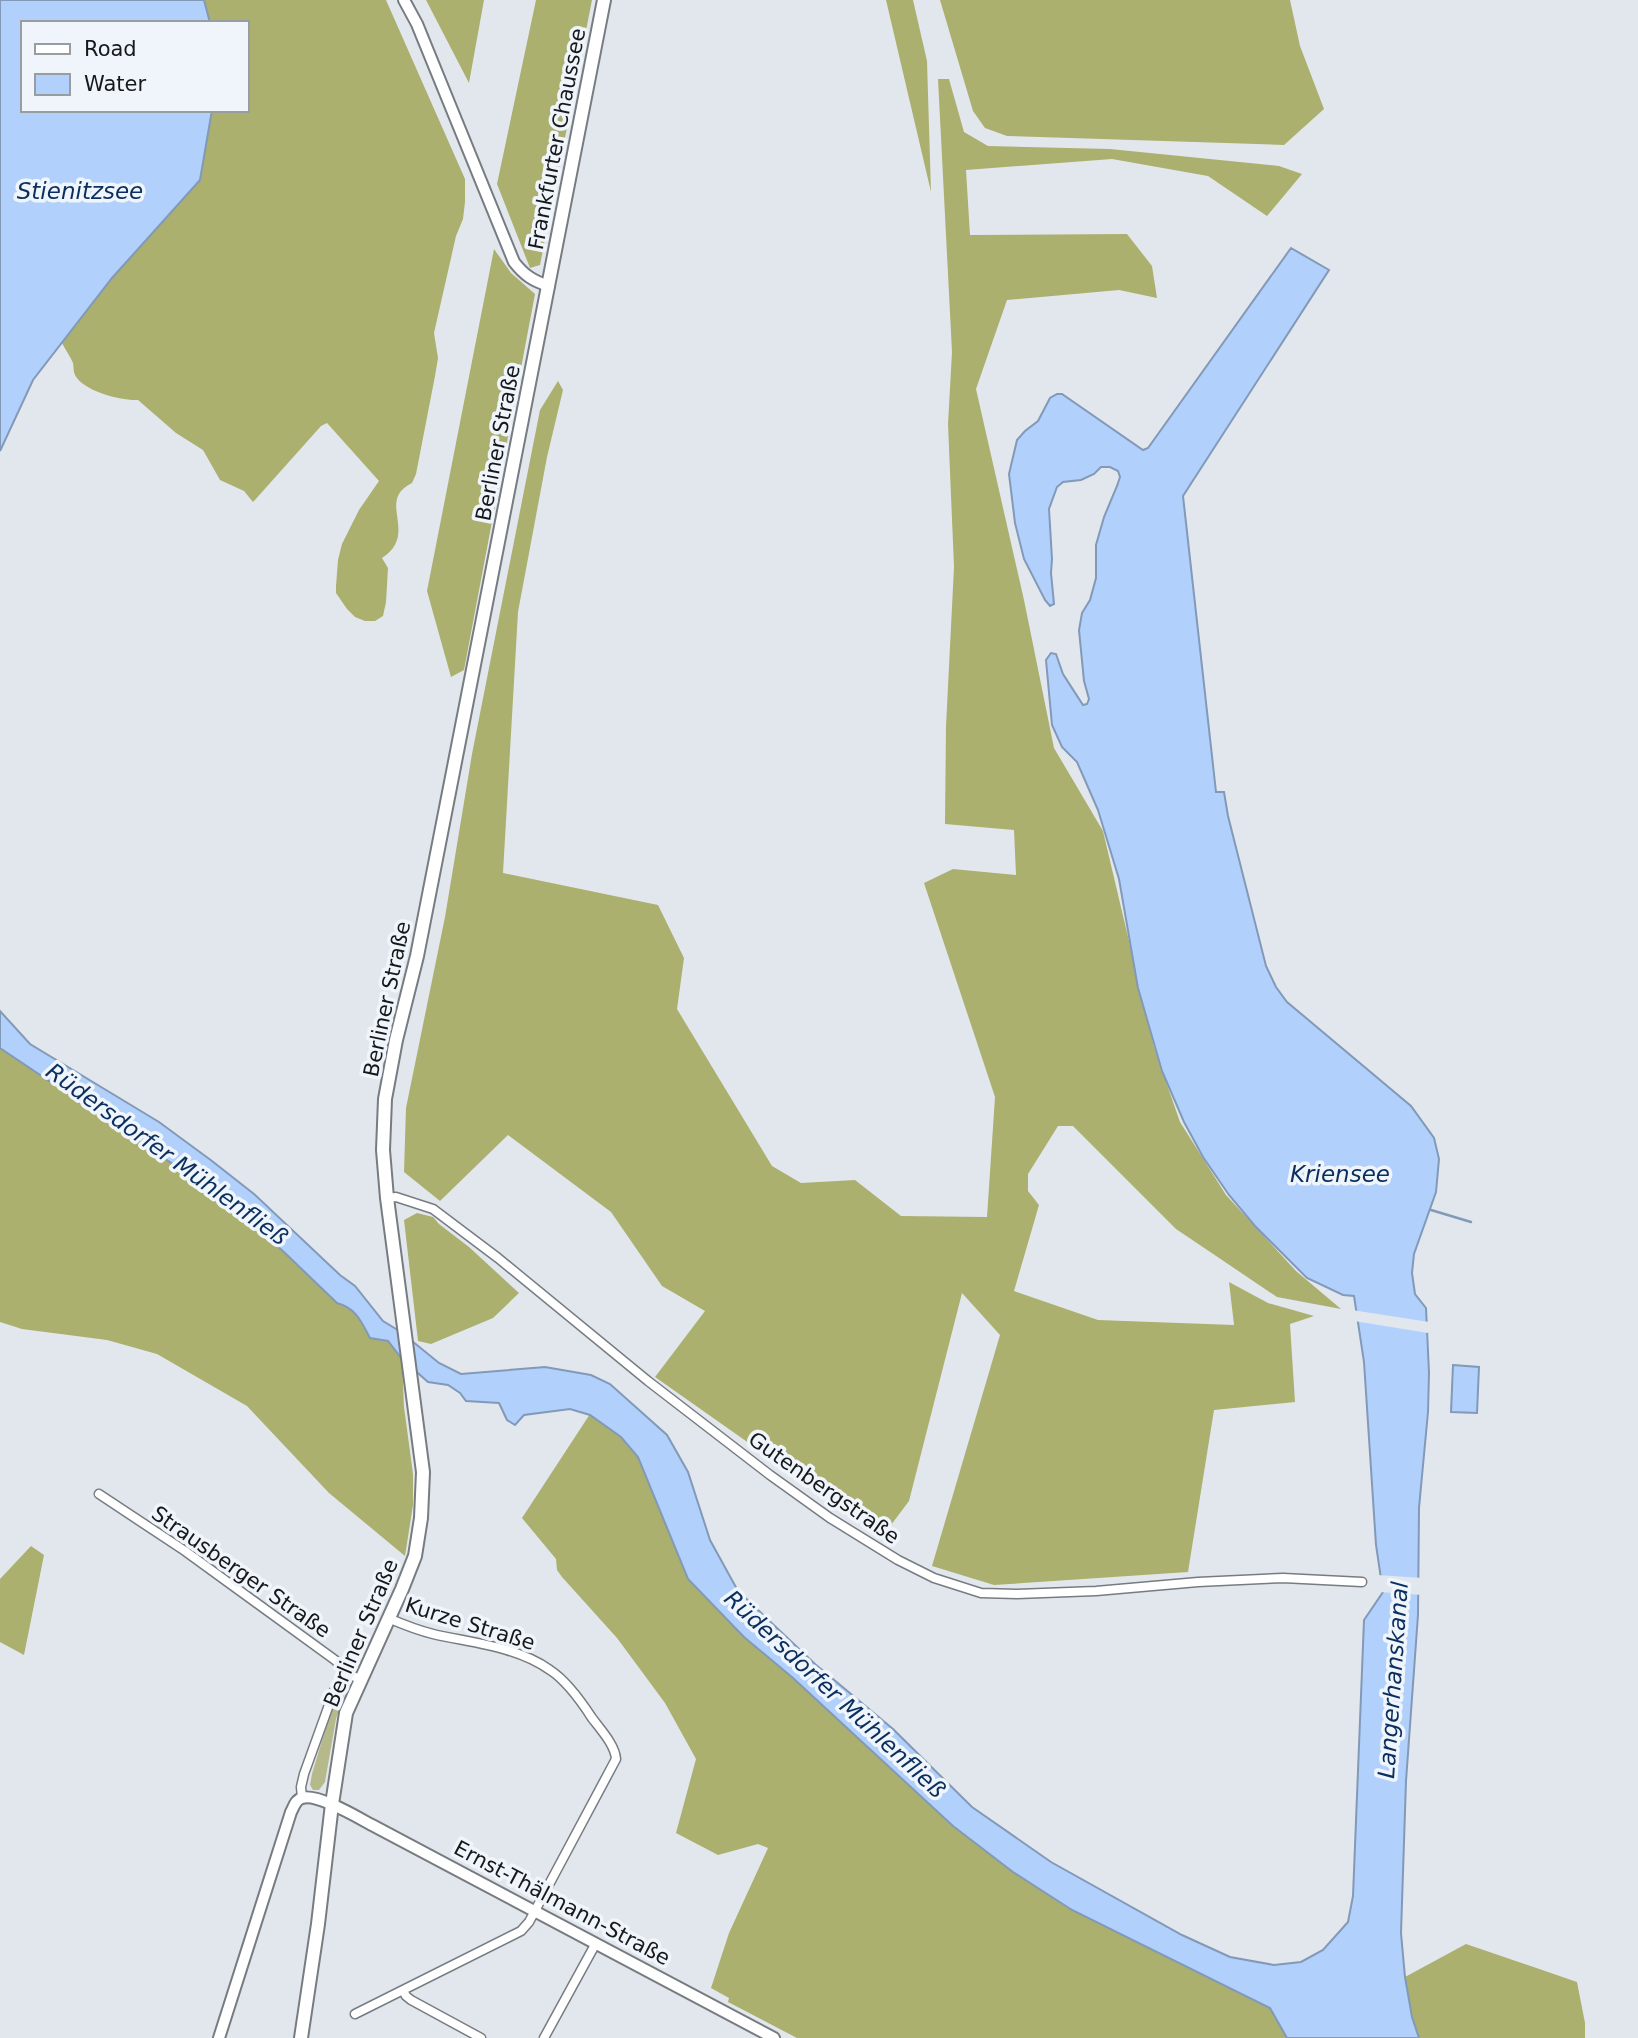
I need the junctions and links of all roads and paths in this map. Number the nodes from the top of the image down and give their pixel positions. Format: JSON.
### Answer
{"nodes":[{"id":1,"x":404,"y":0,"type":"edge"},
{"id":2,"x":604,"y":0,"type":"edge"},
{"id":3,"x":548,"y":286,"type":"junction"},
{"id":4,"x":387,"y":1198,"type":"junction"},
{"id":5,"x":99,"y":1494,"type":"dead end"},
{"id":6,"x":1362,"y":1583,"type":"dead end"},
{"id":7,"x":388,"y":1618,"type":"junction"},
{"id":8,"x":355,"y":1677,"type":"junction"},
{"id":9,"x":302,"y":1798,"type":"junction"},
{"id":10,"x":332,"y":1804,"type":"junction"},
{"id":11,"x":535,"y":1911,"type":"junction"},
{"id":12,"x":596,"y":1943,"type":"junction"},
{"id":13,"x":403,"y":1990,"type":"junction"},
{"id":14,"x":355,"y":2014,"type":"dead end"},
{"id":15,"x":219,"y":2038,"type":"edge"},
{"id":16,"x":301,"y":2038,"type":"edge"},
{"id":17,"x":481,"y":2038,"type":"edge"},
{"id":18,"x":544,"y":2038,"type":"edge"},
{"id":19,"x":774,"y":2038,"type":"edge"}],
"edges":[{"from":1,"to":3,"type":"main road"},
{"from":2,"to":3,"type":"main road","name":"Frankfurter Chaussee"},
{"from":3,"to":4,"type":"main road","name":"Berliner Straße"},
{"from":4,"to":6,"type":"street","name":"Gutenbergstraße"},
{"from":4,"to":7,"type":"main road","name":"Berliner Straße"},
{"from":5,"to":8,"type":"street","name":"Strausberger Straße"},
{"from":7,"to":8,"type":"main road","name":"Berliner Straße"},
{"from":7,"to":11,"type":"street","name":"Kurze Straße"},
{"from":8,"to":9,"type":"street"},
{"from":8,"to":10,"type":"main road","name":"Berliner Straße"},
{"from":9,"to":10,"type":"main road","name":"Ernst-Thälmann-Straße"},
{"from":9,"to":15,"type":"main road"},
{"from":10,"to":11,"type":"main road","name":"Ernst-Thälmann-Straße"},
{"from":10,"to":16,"type":"main road","name":"Berliner Straße"},
{"from":11,"to":12,"type":"main road","name":"Ernst-Thälmann-Straße"},
{"from":11,"to":13,"type":"street"},
{"from":12,"to":18,"type":"street"},
{"from":12,"to":19,"type":"main road","name":"Ernst-Thälmann-Straße"},
{"from":13,"to":14,"type":"street"},
{"from":13,"to":17,"type":"street"}]}
